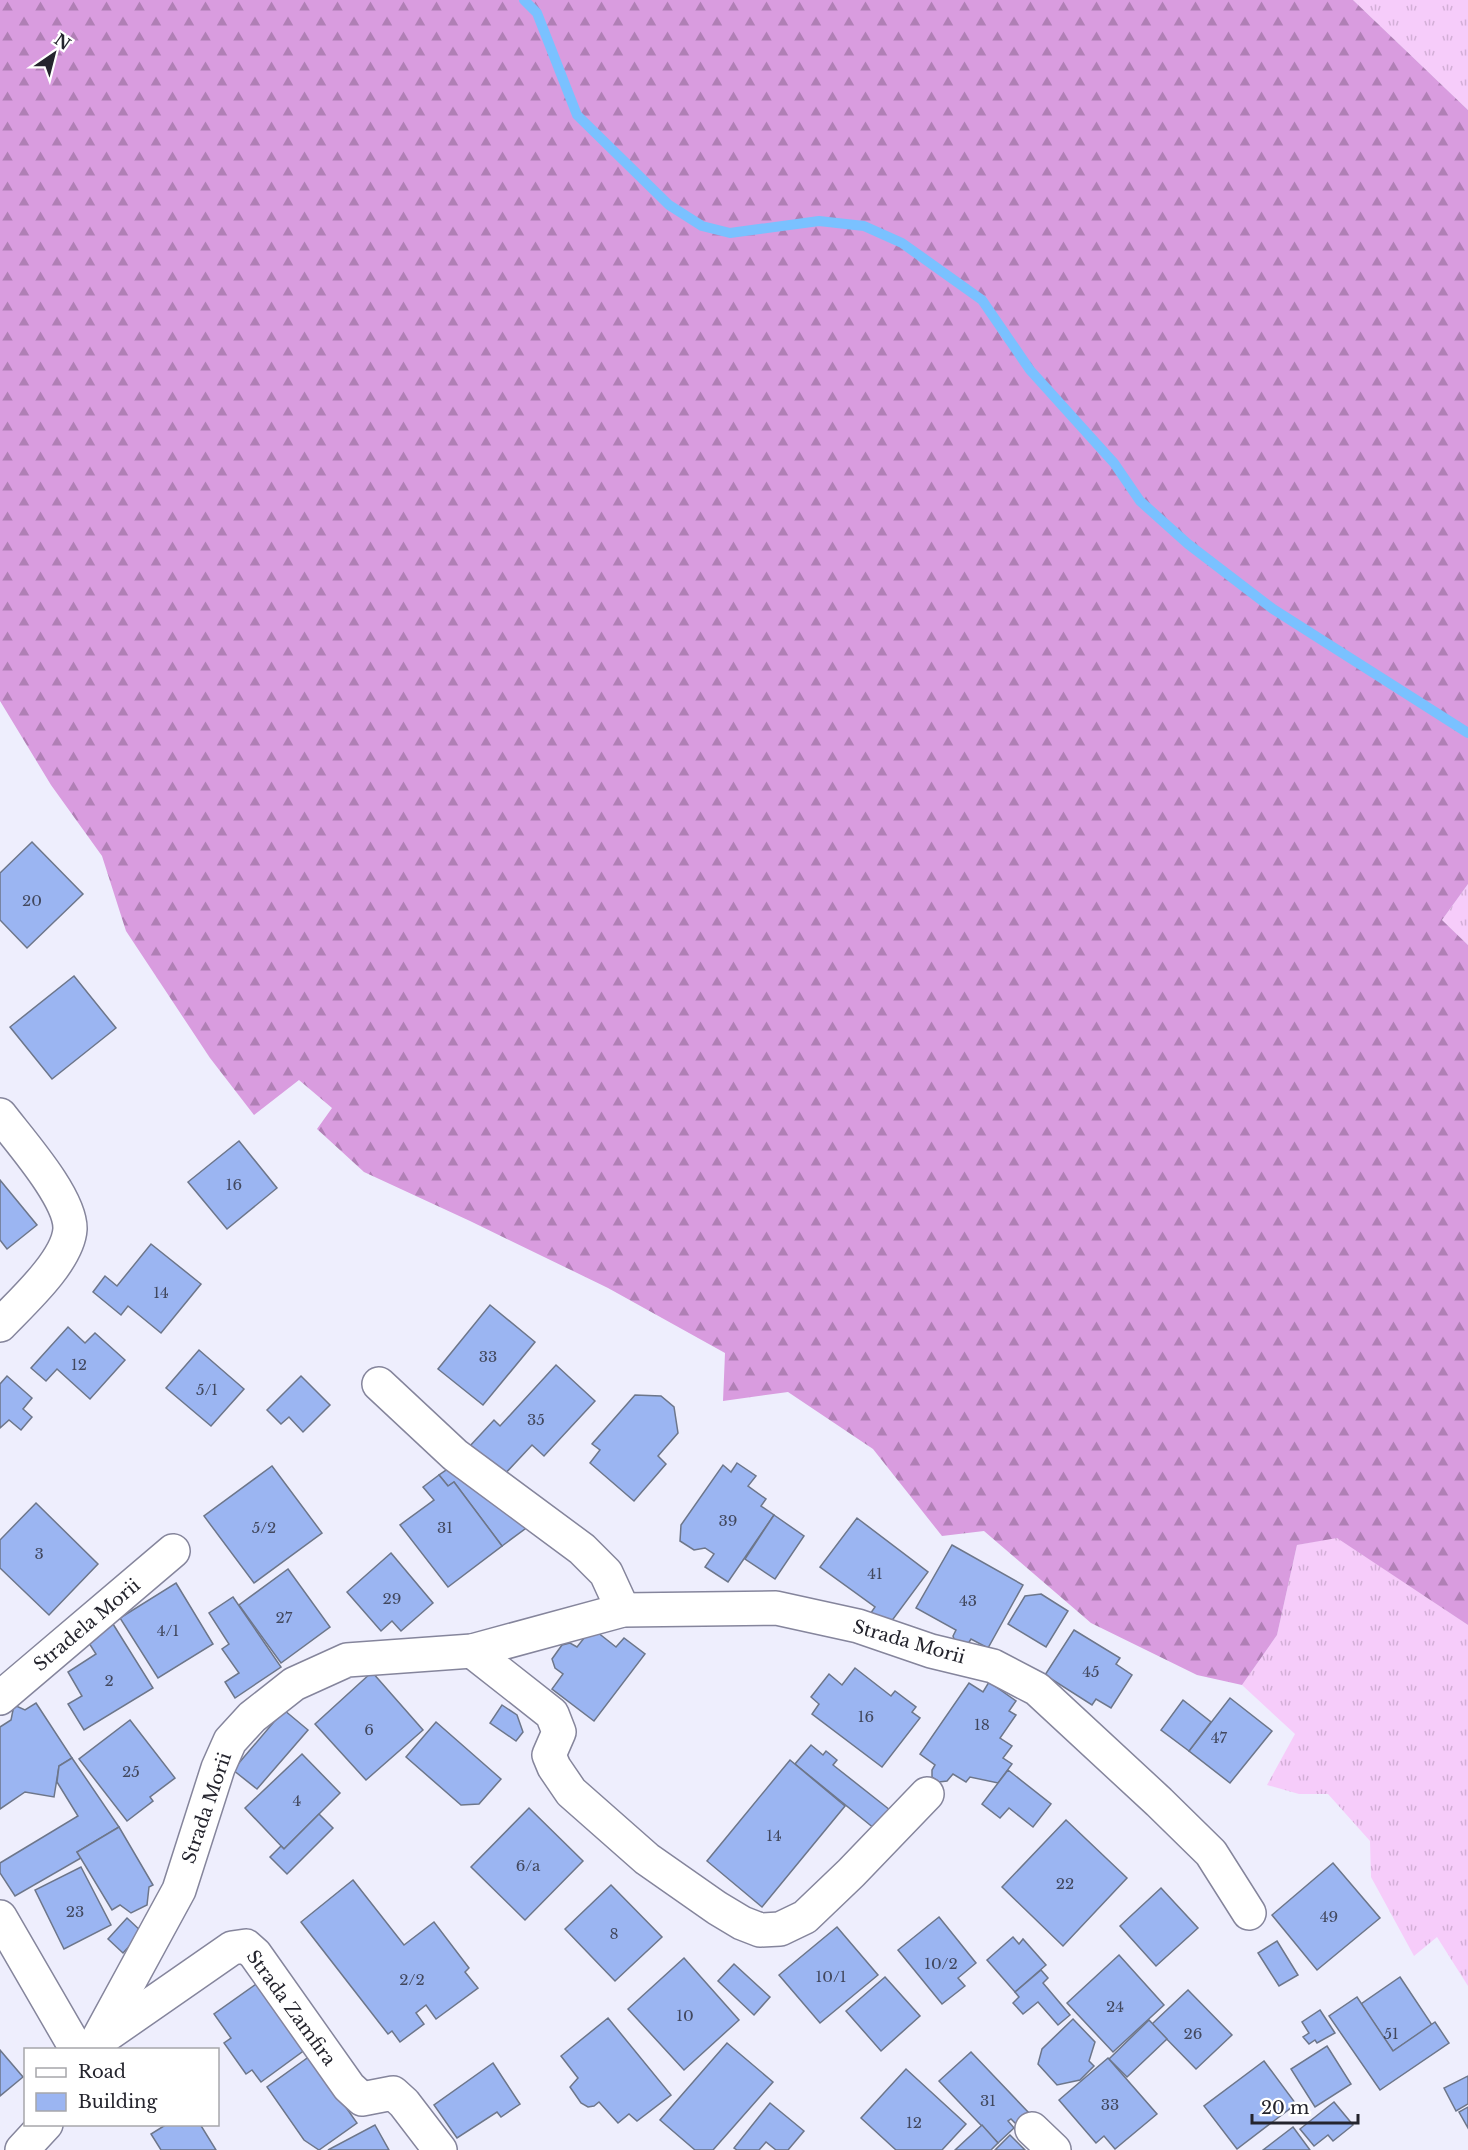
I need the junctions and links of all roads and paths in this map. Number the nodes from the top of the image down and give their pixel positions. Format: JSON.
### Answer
{"nodes":[{"id":1,"x":0,"y":1115,"type":"edge"},
{"id":2,"x":0,"y":1325,"type":"edge"},
{"id":3,"x":379,"y":1384,"type":"dead end"},
{"id":4,"x":173,"y":1551,"type":"dead end"},
{"id":5,"x":623,"y":1610,"type":"junction"},
{"id":6,"x":472,"y":1651,"type":"junction"},
{"id":7,"x":0,"y":1698,"type":"edge"},
{"id":8,"x":927,"y":1794,"type":"dead end"},
{"id":9,"x":1249,"y":1913,"type":"dead end"},
{"id":10,"x":0,"y":1917,"type":"edge"},
{"id":11,"x":88,"y":2047,"type":"edge"},
{"id":12,"x":44,"y":2126,"type":"edge"},
{"id":13,"x":22,"y":2150,"type":"edge"},
{"id":14,"x":440,"y":2150,"type":"edge"}],
"edges":[{"from":1,"to":2,"type":"street"},
{"from":3,"to":5,"type":"street"},
{"from":4,"to":7,"type":"street","name":"Stradela Morii"},
{"from":5,"to":6,"type":"street","name":"Strada Morii"},
{"from":5,"to":9,"type":"street","name":"Strada Morii"},
{"from":6,"to":8,"type":"street"},
{"from":6,"to":11,"type":"street","name":"Strada Morii"},
{"from":10,"to":11,"type":"street"},
{"from":11,"to":14,"type":"street","name":"Strada Zamfira"},
{"from":12,"to":13,"type":"street"}]}
